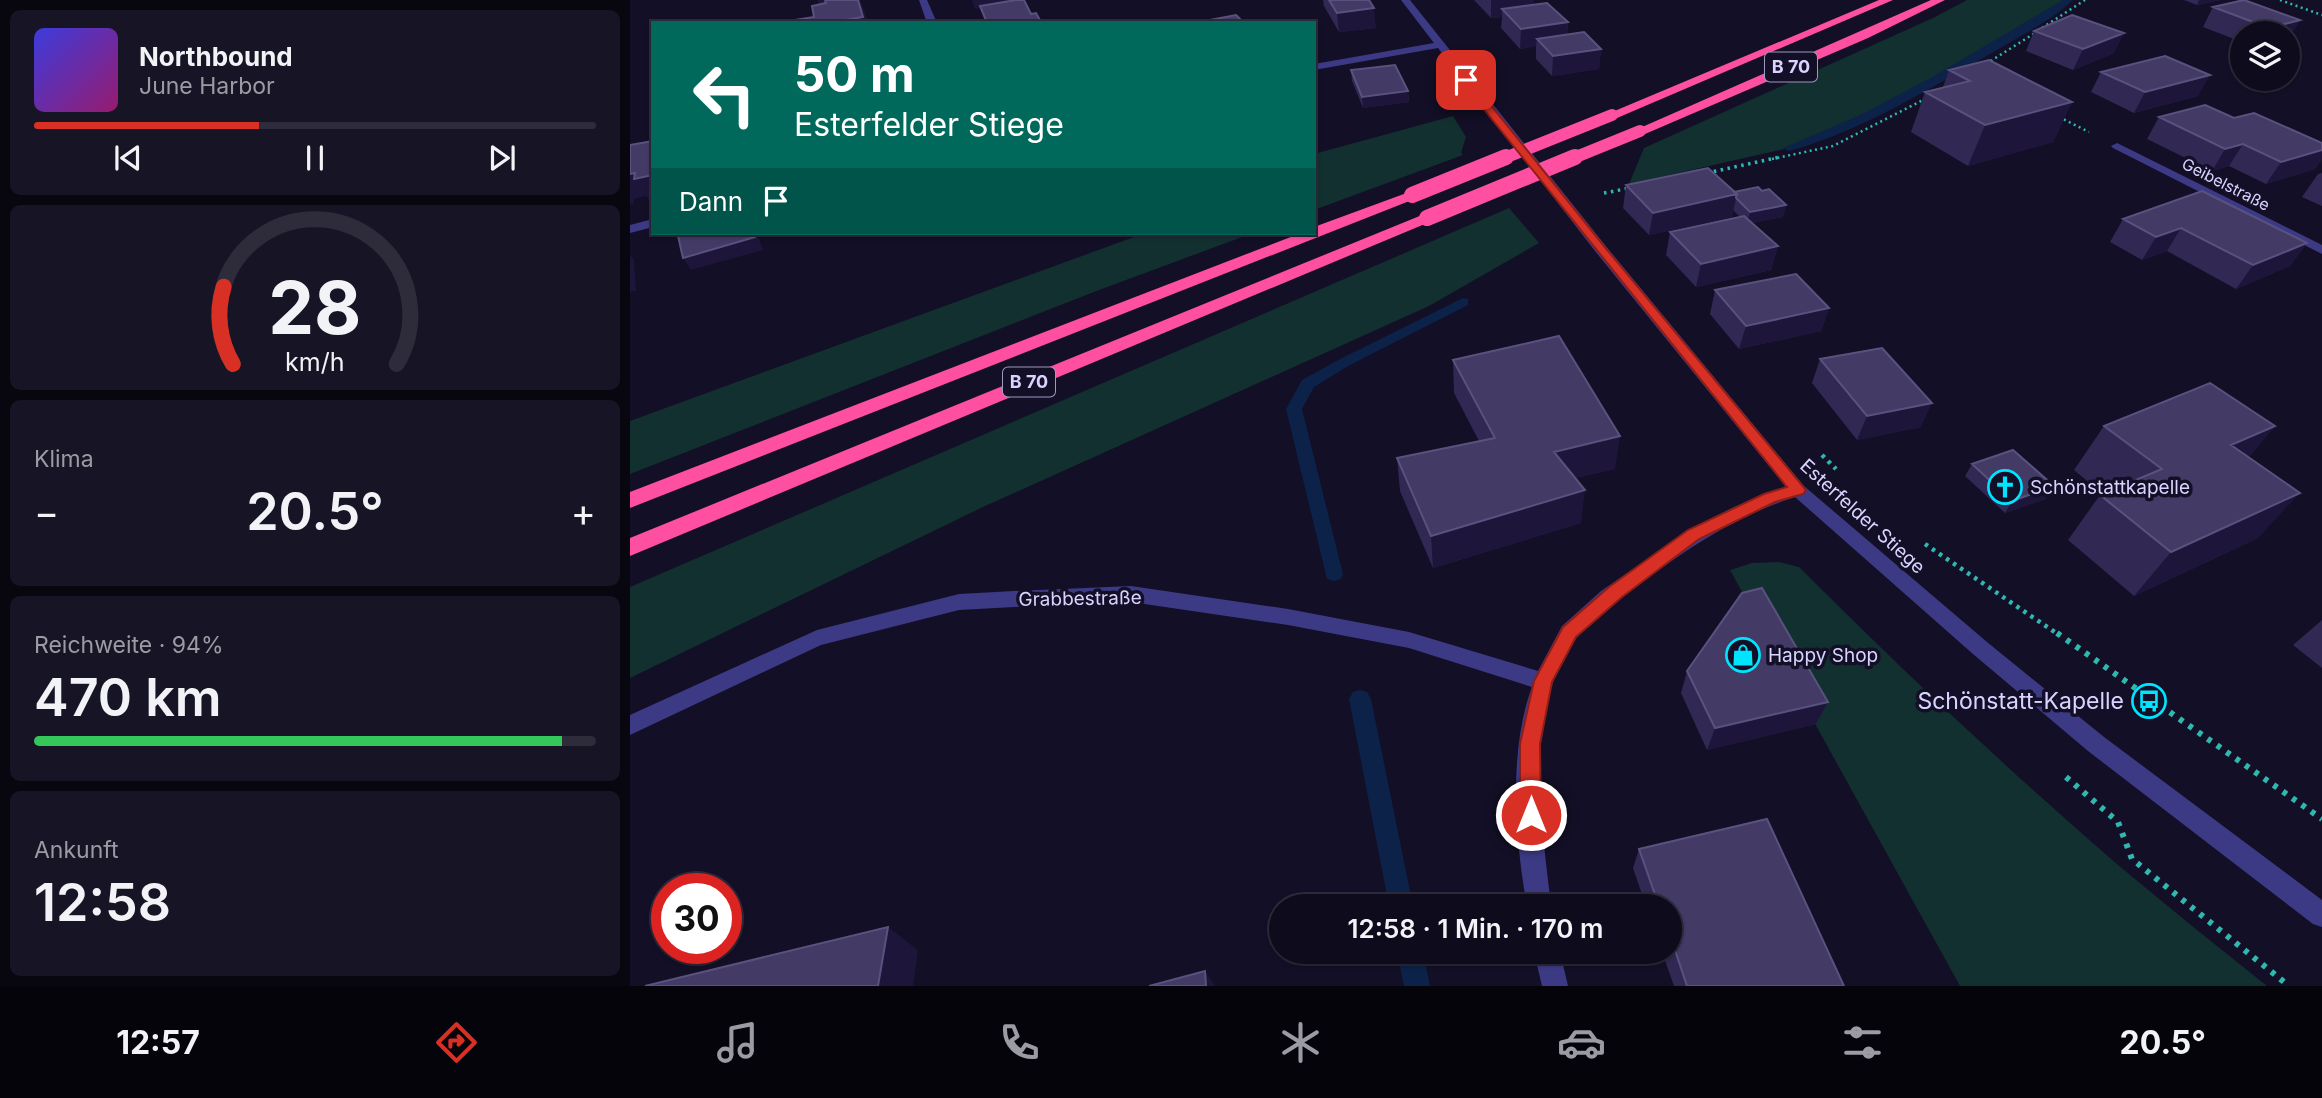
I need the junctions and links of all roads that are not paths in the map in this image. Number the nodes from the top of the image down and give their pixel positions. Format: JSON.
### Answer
{"nodes":[{"id":1,"x":923,"y":0,"type":"edge"},
{"id":2,"x":1405,"y":0,"type":"edge"},
{"id":3,"x":1888,"y":0,"type":"edge"},
{"id":4,"x":1940,"y":0,"type":"edge"},
{"id":5,"x":931,"y":21,"type":"edge"},
{"id":6,"x":1438,"y":46,"type":"junction"},
{"id":7,"x":1316,"y":67,"type":"edge"},
{"id":8,"x":2116,"y":146,"type":"road end"},
{"id":9,"x":651,"y":224,"type":"edge"},
{"id":10,"x":630,"y":229,"type":"edge"},
{"id":11,"x":1316,"y":232,"type":"edge"},
{"id":12,"x":1309,"y":235,"type":"edge"},
{"id":13,"x":2322,"y":250,"type":"edge"},
{"id":14,"x":1798,"y":490,"type":"junction"},
{"id":15,"x":630,"y":500,"type":"edge"},
{"id":16,"x":630,"y":547,"type":"edge"},
{"id":17,"x":1543,"y":681,"type":"junction"},
{"id":18,"x":630,"y":724,"type":"edge"},
{"id":19,"x":1537,"y":894,"type":"edge"},
{"id":20,"x":2322,"y":915,"type":"edge"},
{"id":21,"x":1550,"y":964,"type":"edge"},
{"id":22,"x":1555,"y":986,"type":"edge"}],
"edges":[{"from":1,"to":5,"type":"street"},
{"from":2,"to":6,"type":"street","name":"Esterfelder Stiege"},
{"from":3,"to":11,"type":"highway","number":"B 70","bridge":true},
{"from":4,"to":16,"type":"highway","number":"B 70","bridge":true},
{"from":6,"to":7,"type":"street"},
{"from":6,"to":14,"type":"street","name":"Esterfelder Stiege"},
{"from":8,"to":13,"type":"street","name":"Geibelstraße"},
{"from":9,"to":10,"type":"street"},
{"from":12,"to":15,"type":"highway","number":"B 70"},
{"from":14,"to":17,"type":"street"},
{"from":14,"to":20,"type":"street","name":"Esterfelder Stiege"},
{"from":17,"to":18,"type":"street","name":"Grabbestraße"},
{"from":17,"to":19,"type":"street"},
{"from":21,"to":22,"type":"street"}]}
